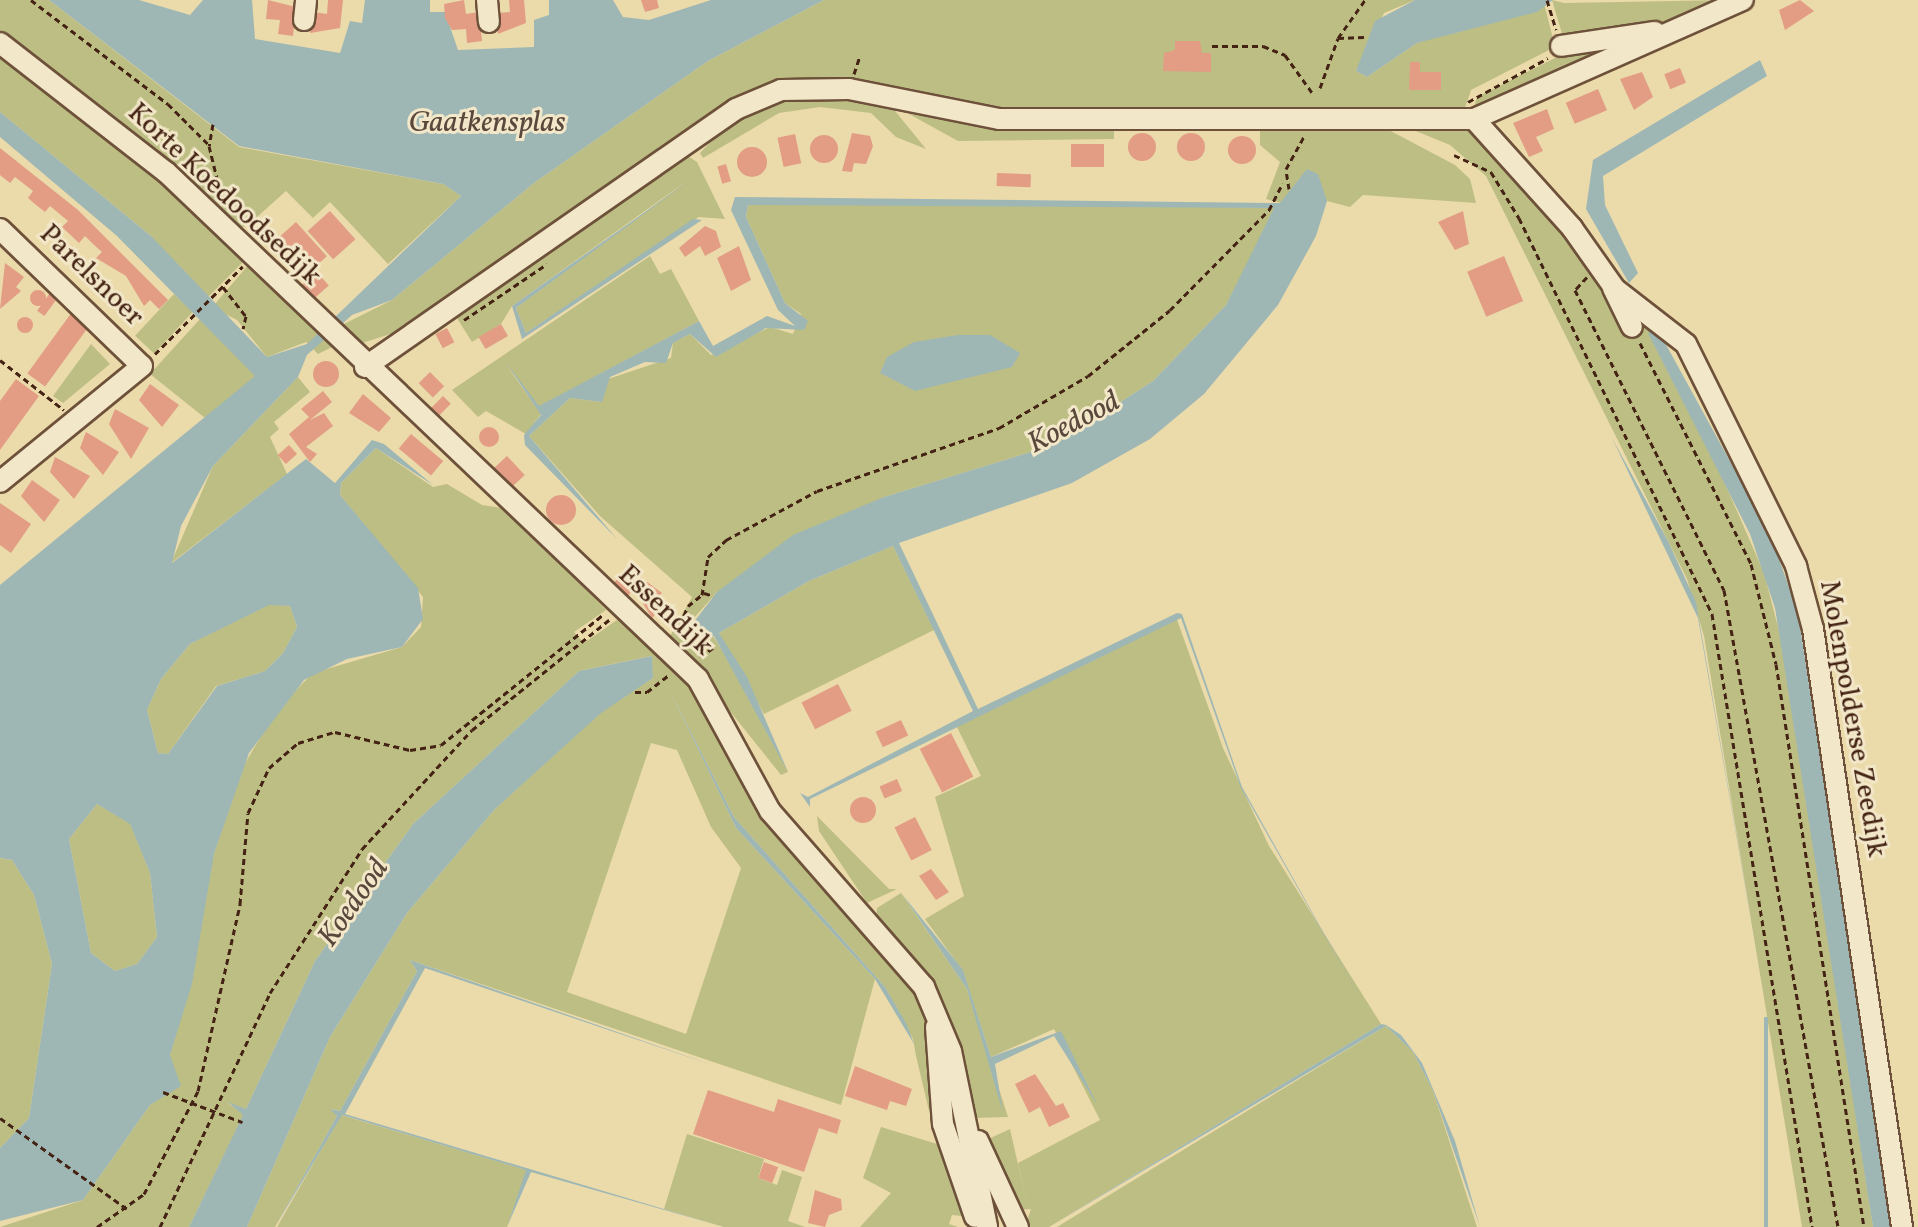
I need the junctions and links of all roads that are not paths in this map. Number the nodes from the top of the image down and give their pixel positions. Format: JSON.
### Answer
{"nodes":[{"id":1,"x":487,"y":0,"type":"edge"},
{"id":2,"x":1743,"y":0,"type":"edge"},
{"id":3,"x":489,"y":22,"type":"dead end"},
{"id":4,"x":1671,"y":31,"type":"junction"},
{"id":5,"x":0,"y":43,"type":"edge"},
{"id":6,"x":1561,"y":46,"type":"road end"},
{"id":7,"x":1474,"y":119,"type":"junction"},
{"id":8,"x":0,"y":230,"type":"edge"},
{"id":9,"x":1604,"y":274,"type":"junction"},
{"id":10,"x":1632,"y":327,"type":"road end"},
{"id":11,"x":365,"y":367,"type":"junction"},
{"id":12,"x":0,"y":482,"type":"edge"},
{"id":13,"x":937,"y":1011,"type":"junction"},
{"id":14,"x":964,"y":1109,"type":"junction"},
{"id":15,"x":979,"y":1227,"type":"edge"},
{"id":16,"x":987,"y":1227,"type":"edge"},
{"id":17,"x":1018,"y":1227,"type":"edge"},
{"id":18,"x":1902,"y":1227,"type":"edge"}],
"edges":[{"from":1,"to":3,"type":"street"},
{"from":2,"to":4,"type":"street"},
{"from":4,"to":6,"type":"street"},
{"from":4,"to":7,"type":"street"},
{"from":5,"to":11,"type":"street","name":"Korte Koedoodsedijk"},
{"from":7,"to":9,"type":"street","name":"Molenpolderse Zeedijk"},
{"from":7,"to":11,"type":"street"},
{"from":8,"to":12,"type":"street","name":"Parelsnoer"},
{"from":9,"to":10,"type":"street","name":"Molenpolderse Zeedijk"},
{"from":9,"to":18,"type":"street","name":"Molenpolderse Zeedijk"},
{"from":11,"to":13,"type":"street","name":"Essendijk"},
{"from":13,"to":14,"type":"street","name":"Essendijk"},
{"from":13,"to":15,"type":"street","name":"Essendijk"},
{"from":14,"to":16,"type":"street","name":"Essendijk"},
{"from":14,"to":17,"type":"street","name":"Essendijk"}]}
